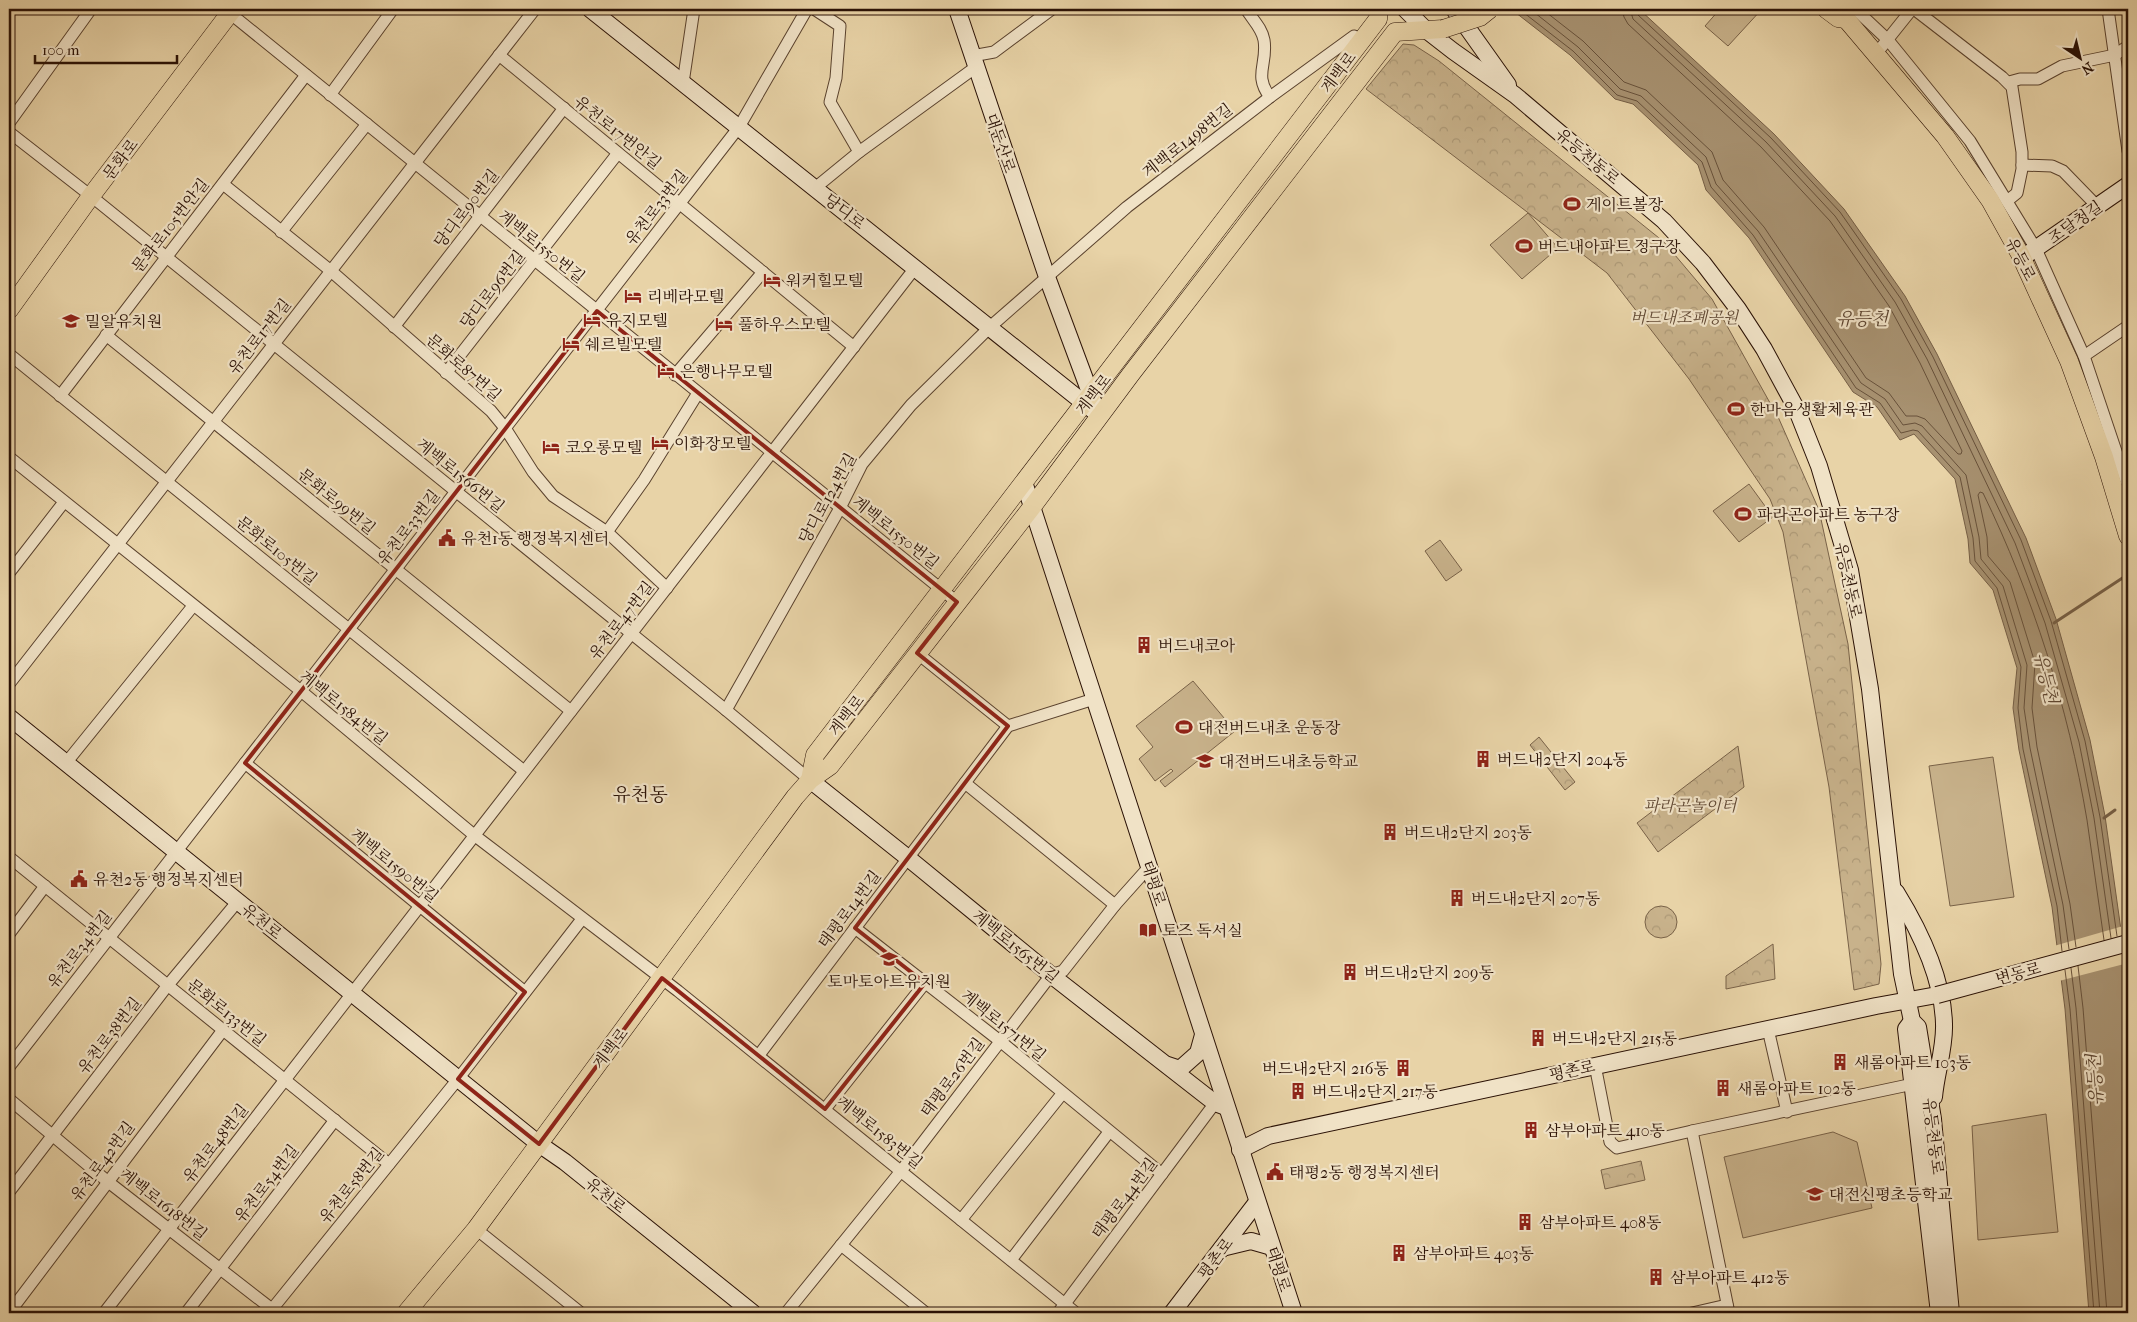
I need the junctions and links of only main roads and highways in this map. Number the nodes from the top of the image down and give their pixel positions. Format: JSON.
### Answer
{"nodes":[{"id":1,"x":590,"y":9,"type":"edge"},
{"id":2,"x":957,"y":9,"type":"edge"},
{"id":3,"x":1379,"y":9,"type":"edge"},
{"id":4,"x":1405,"y":9,"type":"edge"},
{"id":5,"x":1454,"y":9,"type":"edge"},
{"id":6,"x":1490,"y":9,"type":"edge"},
{"id":7,"x":1826,"y":9,"type":"edge"},
{"id":8,"x":229,"y":10,"type":"edge"},
{"id":9,"x":1848,"y":12,"type":"edge"},
{"id":10,"x":1434,"y":30,"type":"junction"},
{"id":11,"x":1515,"y":95,"type":"junction"},
{"id":12,"x":2128,"y":185,"type":"edge"},
{"id":13,"x":2029,"y":253,"type":"junction"},
{"id":14,"x":9,"y":310,"type":"edge"},
{"id":15,"x":1088,"y":400,"type":"junction"},
{"id":16,"x":1099,"y":415,"type":"junction"},
{"id":17,"x":1024,"y":482,"type":"junction"},
{"id":18,"x":1032,"y":507,"type":"junction"},
{"id":19,"x":2128,"y":536,"type":"edge"},
{"id":20,"x":9,"y":717,"type":"edge"},
{"id":21,"x":810,"y":780,"type":"junction"},
{"id":22,"x":1893,"y":887,"type":"junction"},
{"id":23,"x":2128,"y":943,"type":"edge"},
{"id":24,"x":1907,"y":1000,"type":"junction"},
{"id":25,"x":1912,"y":1021,"type":"junction"},
{"id":26,"x":1203,"y":1035,"type":"junction"},
{"id":27,"x":1168,"y":1066,"type":"junction"},
{"id":28,"x":1221,"y":1105,"type":"junction"},
{"id":29,"x":1933,"y":1119,"type":"junction"},
{"id":30,"x":539,"y":1144,"type":"junction"},
{"id":31,"x":1240,"y":1150,"type":"junction"},
{"id":32,"x":1257,"y":1202,"type":"junction"},
{"id":33,"x":1272,"y":1247,"type":"junction"},
{"id":34,"x":1222,"y":1248,"type":"junction"},
{"id":35,"x":406,"y":1313,"type":"edge"},
{"id":36,"x":753,"y":1313,"type":"edge"},
{"id":37,"x":1172,"y":1313,"type":"edge"},
{"id":38,"x":1294,"y":1313,"type":"edge"},
{"id":39,"x":1939,"y":1313,"type":"edge"},
{"id":40,"x":1951,"y":1313,"type":"edge"}],
"edges":[{"from":1,"to":15,"type":"main road","name":"당디로"},
{"from":2,"to":15,"type":"main road","name":"대둔산로"},
{"from":3,"to":15,"type":"main road","name":"계백로"},
{"from":4,"to":10,"type":"main road","name":"유등천동로"},
{"from":5,"to":11,"type":"main road"},
{"from":6,"to":10,"type":"main road","name":"계백로","bridge":true},
{"from":7,"to":9,"type":"main road","name":"유등로"},
{"from":8,"to":14,"type":"main road","name":"문화로"},
{"from":9,"to":13,"type":"main road","name":"유등로"},
{"from":10,"to":11,"type":"main road","name":"유등천동로"},
{"from":10,"to":16,"type":"main road","name":"계백로"},
{"from":11,"to":22,"type":"main road","name":"유등천동로"},
{"from":12,"to":13,"type":"main road","name":"조달청길"},
{"from":13,"to":19,"type":"main road","name":"유등로"},
{"from":15,"to":16,"type":"main road","name":"당디로"},
{"from":15,"to":17,"type":"main road","name":"계백로"},
{"from":16,"to":18,"type":"main road","name":"계백로"},
{"from":17,"to":18,"type":"main road","name":"태평로"},
{"from":17,"to":21,"type":"main road","name":"계백로"},
{"from":18,"to":21,"type":"main road","name":"계백로"},
{"from":18,"to":26,"type":"main road","name":"태평로"},
{"from":20,"to":30,"type":"main road","name":"유천로"},
{"from":21,"to":27,"type":"main road","name":"계백로1565번길"},
{"from":21,"to":30,"type":"main road","name":"계백로"},
{"from":22,"to":24,"type":"main road","name":"유등천동로"},
{"from":22,"to":29,"type":"main road"},
{"from":23,"to":24,"type":"main road","name":"변동로","bridge":true},
{"from":24,"to":25,"type":"main road","name":"유등천동로"},
{"from":24,"to":31,"type":"main road","name":"평촌로"},
{"from":25,"to":29,"type":"main road","name":"유등천동로"},
{"from":25,"to":39,"type":"main road","name":"유등천동로"},
{"from":26,"to":27,"type":"main road"},
{"from":26,"to":28,"type":"main road","name":"태평로"},
{"from":27,"to":28,"type":"main road","name":"계백로1565번길"},
{"from":28,"to":31,"type":"main road","name":"태평로"},
{"from":29,"to":40,"type":"main road","name":"유등천동로"},
{"from":30,"to":35,"type":"main road","name":"계백로"},
{"from":30,"to":36,"type":"main road","name":"유천로"},
{"from":31,"to":32,"type":"main road","name":"태평로"},
{"from":32,"to":33,"type":"main road","name":"태평로"},
{"from":32,"to":34,"type":"main road","name":"평촌로"},
{"from":33,"to":34,"type":"main road"},
{"from":33,"to":38,"type":"main road","name":"태평로"},
{"from":34,"to":37,"type":"main road","name":"평촌로"}]}
